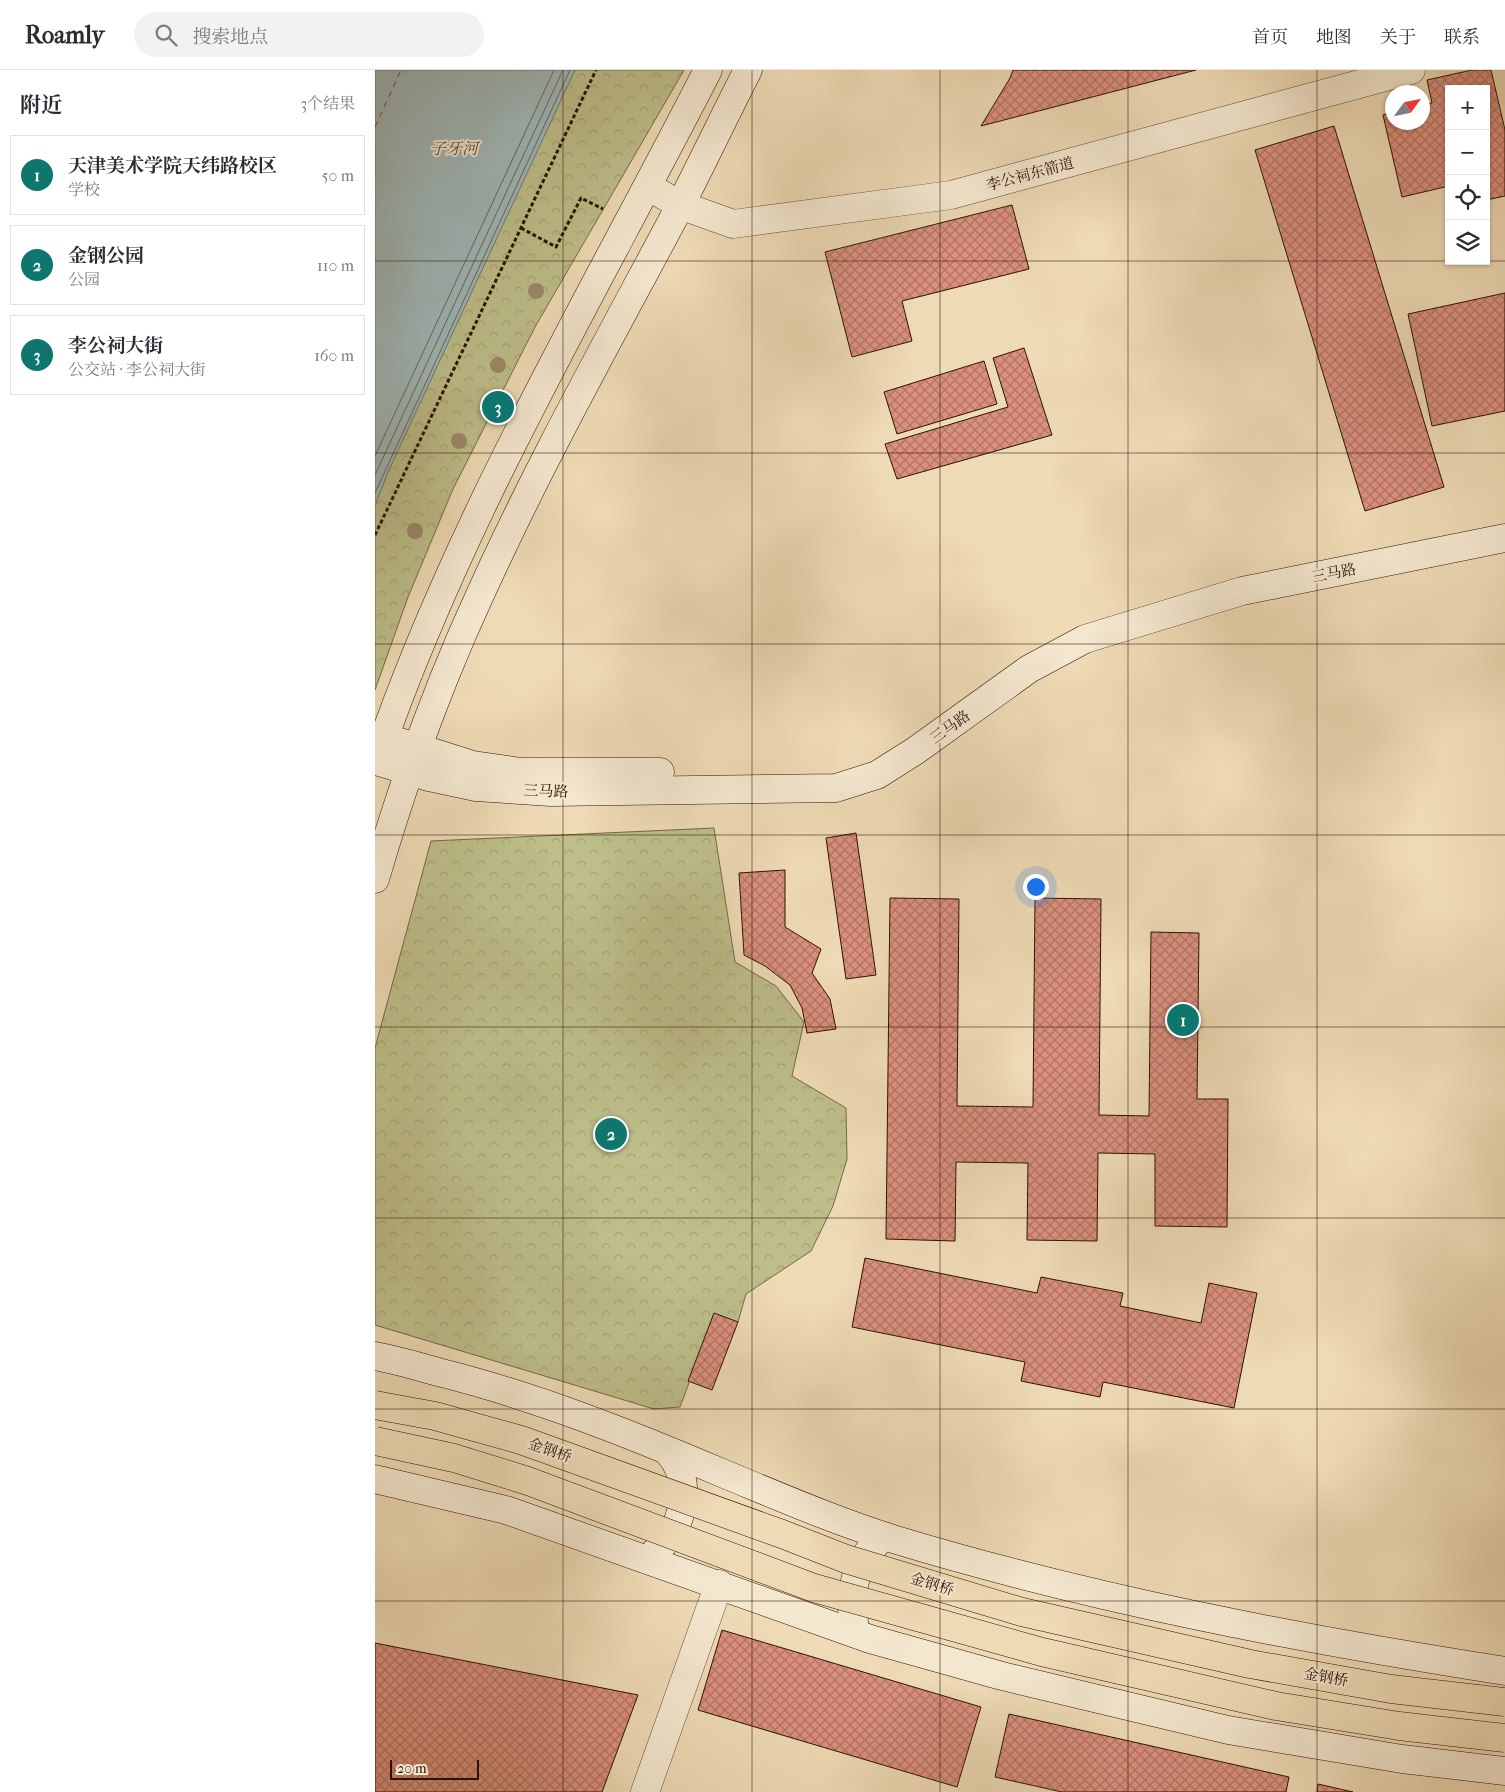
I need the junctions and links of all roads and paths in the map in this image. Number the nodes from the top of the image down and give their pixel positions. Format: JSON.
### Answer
{"nodes":[{"id":1,"x":596,"y":70,"type":"edge"},
{"id":2,"x":709,"y":70,"type":"edge"},
{"id":3,"x":748,"y":70,"type":"edge"},
{"id":4,"x":1411,"y":70,"type":"edge"},
{"id":5,"x":649,"y":187,"type":"junction"},
{"id":6,"x":581,"y":198,"type":"dead end"},
{"id":7,"x":680,"y":205,"type":"junction"},
{"id":8,"x":521,"y":228,"type":"junction"},
{"id":9,"x":1505,"y":520,"type":"edge"},
{"id":10,"x":375,"y":535,"type":"edge"},
{"id":11,"x":1505,"y":538,"type":"edge"},
{"id":12,"x":378,"y":754,"type":"edge"},
{"id":13,"x":413,"y":760,"type":"junction"},
{"id":14,"x":375,"y":878,"type":"edge"},
{"id":15,"x":375,"y":1356,"type":"edge"},
{"id":16,"x":375,"y":1404,"type":"edge"},
{"id":17,"x":375,"y":1441,"type":"edge"},
{"id":18,"x":667,"y":1452,"type":"junction"},
{"id":19,"x":375,"y":1479,"type":"edge"},
{"id":20,"x":892,"y":1538,"type":"junction"},
{"id":21,"x":644,"y":1558,"type":"junction"},
{"id":22,"x":719,"y":1584,"type":"junction"},
{"id":23,"x":870,"y":1639,"type":"junction"},
{"id":24,"x":1505,"y":1671,"type":"edge"},
{"id":25,"x":1505,"y":1702,"type":"edge"},
{"id":26,"x":1505,"y":1738,"type":"edge"},
{"id":27,"x":1505,"y":1771,"type":"edge"},
{"id":28,"x":645,"y":1792,"type":"edge"}],
"edges":[{"from":1,"to":8,"type":"path"},
{"from":2,"to":5,"type":"main road"},
{"from":3,"to":7,"type":"main road"},
{"from":4,"to":7,"type":"main road","name":"李公祠东箭道"},
{"from":5,"to":7,"type":"main road","name":"李公祠东箭道"},
{"from":5,"to":12,"type":"main road"},
{"from":6,"to":8,"type":"path"},
{"from":7,"to":13,"type":"main road"},
{"from":8,"to":10,"type":"path"},
{"from":9,"to":13,"type":"main road","name":"三马路"},
{"from":11,"to":13,"type":"main road","name":"三马路"},
{"from":12,"to":13,"type":"main road","name":"三马路"},
{"from":13,"to":14,"type":"main road"},
{"from":15,"to":18,"type":"main road"},
{"from":16,"to":25,"type":"main road","name":"金钢桥","bridge":true},
{"from":17,"to":26,"type":"main road","bridge":true},
{"from":18,"to":20,"type":"main road"},
{"from":18,"to":21,"type":"main road"},
{"from":19,"to":21,"type":"main road"},
{"from":20,"to":23,"type":"main road"},
{"from":20,"to":24,"type":"main road"},
{"from":21,"to":22,"type":"main road"},
{"from":22,"to":23,"type":"main road"},
{"from":22,"to":28,"type":"main road"},
{"from":23,"to":27,"type":"main road"}]}
